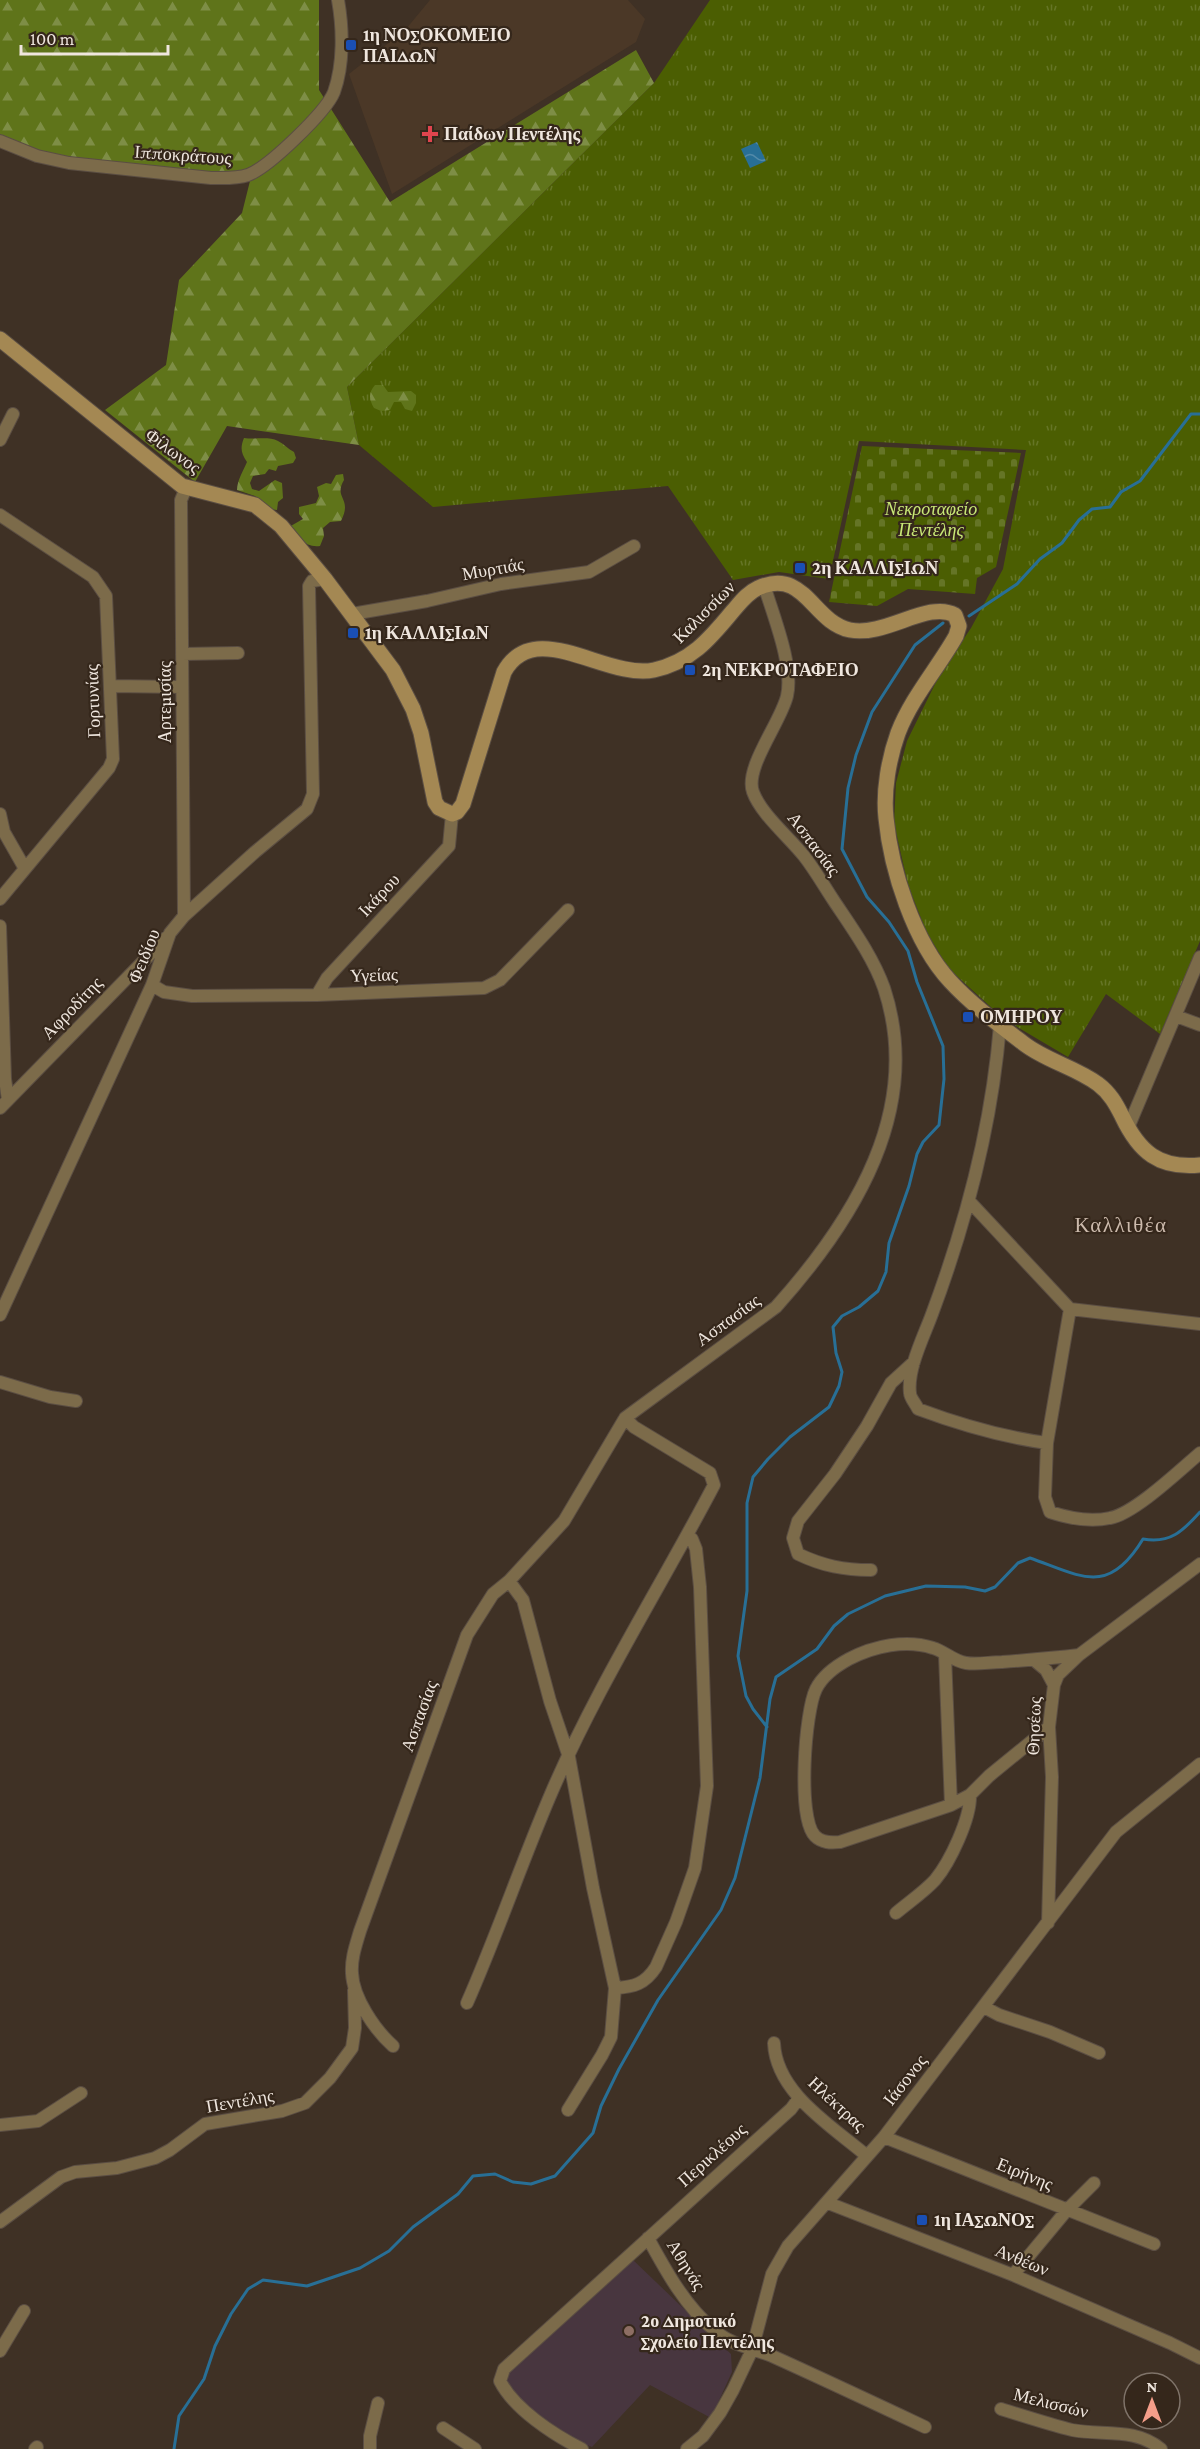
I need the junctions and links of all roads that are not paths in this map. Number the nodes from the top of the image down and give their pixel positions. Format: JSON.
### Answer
{"nodes":[{"id":1,"x":338,"y":0,"type":"edge"},
{"id":2,"x":0,"y":141,"type":"edge"},
{"id":3,"x":0,"y":339,"type":"edge"},
{"id":4,"x":13,"y":414,"type":"dead end"},
{"id":5,"x":0,"y":440,"type":"edge"},
{"id":6,"x":186,"y":488,"type":"junction"},
{"id":7,"x":0,"y":515,"type":"edge"},
{"id":8,"x":634,"y":546,"type":"dead end"},
{"id":9,"x":326,"y":579,"type":"junction"},
{"id":10,"x":764,"y":585,"type":"junction"},
{"id":11,"x":352,"y":614,"type":"junction"},
{"id":12,"x":238,"y":653,"type":"dead end"},
{"id":13,"x":182,"y":654,"type":"junction"},
{"id":14,"x":111,"y":686,"type":"junction"},
{"id":15,"x":182,"y":687,"type":"junction"},
{"id":16,"x":0,"y":814,"type":"edge"},
{"id":17,"x":452,"y":814,"type":"junction"},
{"id":18,"x":24,"y":867,"type":"junction"},
{"id":19,"x":0,"y":899,"type":"edge"},
{"id":20,"x":568,"y":910,"type":"dead end"},
{"id":21,"x":184,"y":916,"type":"junction"},
{"id":22,"x":0,"y":926,"type":"edge"},
{"id":23,"x":170,"y":933,"type":"junction"},
{"id":24,"x":1200,"y":957,"type":"edge"},
{"id":25,"x":153,"y":985,"type":"junction"},
{"id":26,"x":317,"y":995,"type":"junction"},
{"id":27,"x":1176,"y":1016,"type":"junction"},
{"id":28,"x":1000,"y":1025,"type":"junction"},
{"id":29,"x":1200,"y":1025,"type":"edge"},
{"id":30,"x":4,"y":1104,"type":"edge"},
{"id":31,"x":1128,"y":1128,"type":"junction"},
{"id":32,"x":1200,"y":1165,"type":"edge"},
{"id":33,"x":970,"y":1202,"type":"junction"},
{"id":34,"x":1070,"y":1309,"type":"junction"},
{"id":35,"x":0,"y":1315,"type":"edge"},
{"id":36,"x":1200,"y":1324,"type":"edge"},
{"id":37,"x":914,"y":1362,"type":"junction"},
{"id":38,"x":0,"y":1382,"type":"edge"},
{"id":39,"x":75,"y":1401,"type":"dead end"},
{"id":40,"x":625,"y":1418,"type":"junction"},
{"id":41,"x":1047,"y":1443,"type":"junction"},
{"id":42,"x":1200,"y":1453,"type":"edge"},
{"id":43,"x":687,"y":1536,"type":"junction"},
{"id":44,"x":1200,"y":1564,"type":"edge"},
{"id":45,"x":871,"y":1570,"type":"dead end"},
{"id":46,"x":510,"y":1581,"type":"junction"},
{"id":47,"x":945,"y":1655,"type":"junction"},
{"id":48,"x":1079,"y":1655,"type":"junction"},
{"id":49,"x":1034,"y":1660,"type":"junction"},
{"id":50,"x":1054,"y":1685,"type":"junction"},
{"id":51,"x":1049,"y":1726,"type":"junction"},
{"id":52,"x":569,"y":1757,"type":"junction"},
{"id":53,"x":1200,"y":1764,"type":"edge"},
{"id":54,"x":970,"y":1795,"type":"junction"},
{"id":55,"x":951,"y":1805,"type":"junction"},
{"id":56,"x":896,"y":1913,"type":"dead end"},
{"id":57,"x":1048,"y":1923,"type":"junction"},
{"id":58,"x":354,"y":1986,"type":"junction"},
{"id":59,"x":615,"y":1988,"type":"junction"},
{"id":60,"x":467,"y":2003,"type":"dead end"},
{"id":61,"x":984,"y":2007,"type":"junction"},
{"id":62,"x":774,"y":2043,"type":"dead end"},
{"id":63,"x":393,"y":2046,"type":"dead end"},
{"id":64,"x":1099,"y":2053,"type":"dead end"},
{"id":65,"x":81,"y":2093,"type":"dead end"},
{"id":66,"x":799,"y":2098,"type":"junction"},
{"id":67,"x":568,"y":2110,"type":"dead end"},
{"id":68,"x":0,"y":2125,"type":"edge"},
{"id":69,"x":0,"y":2132,"type":"edge"},
{"id":70,"x":884,"y":2137,"type":"junction"},
{"id":71,"x":0,"y":2139,"type":"edge"},
{"id":72,"x":867,"y":2156,"type":"junction"},
{"id":73,"x":1094,"y":2184,"type":"dead end"},
{"id":74,"x":828,"y":2202,"type":"junction"},
{"id":75,"x":1067,"y":2210,"type":"junction"},
{"id":76,"x":0,"y":2222,"type":"edge"},
{"id":77,"x":648,"y":2238,"type":"junction"},
{"id":78,"x":1154,"y":2244,"type":"dead end"},
{"id":79,"x":1013,"y":2276,"type":"junction"},
{"id":80,"x":24,"y":2311,"type":"dead end"},
{"id":81,"x":752,"y":2350,"type":"junction"},
{"id":82,"x":0,"y":2351,"type":"edge"},
{"id":83,"x":1200,"y":2358,"type":"edge"},
{"id":84,"x":378,"y":2403,"type":"dead end"},
{"id":85,"x":1000,"y":2409,"type":"dead end"},
{"id":86,"x":925,"y":2427,"type":"dead end"},
{"id":87,"x":443,"y":2428,"type":"dead end"},
{"id":88,"x":370,"y":2449,"type":"edge"},
{"id":89,"x":475,"y":2449,"type":"edge"},
{"id":90,"x":582,"y":2449,"type":"edge"},
{"id":91,"x":687,"y":2449,"type":"edge"},
{"id":92,"x":1161,"y":2449,"type":"edge"}],
"edges":[{"from":1,"to":2,"type":"street","name":"Ιπποκράτους"},
{"from":3,"to":6,"type":"main road","name":"Φίλωνος"},
{"from":4,"to":5,"type":"street"},
{"from":6,"to":9,"type":"main road","name":"Φίλωνος"},
{"from":6,"to":13,"type":"street","name":"Αρτεμισίας"},
{"from":7,"to":14,"type":"street","name":"Γορτυνίας"},
{"from":8,"to":11,"type":"street","name":"Μυρτιάς"},
{"from":9,"to":11,"type":"main road"},
{"from":9,"to":21,"type":"street","name":"Φειδίου"},
{"from":10,"to":17,"type":"main road","name":"Καλισσίων"},
{"from":10,"to":28,"type":"main road","name":"Καλισσίων"},
{"from":10,"to":40,"type":"street","name":"Ασπασίας"},
{"from":11,"to":17,"type":"main road"},
{"from":12,"to":13,"type":"street"},
{"from":13,"to":15,"type":"street","name":"Αρτεμισίας"},
{"from":14,"to":15,"type":"street"},
{"from":14,"to":18,"type":"street","name":"Γορτυνίας"},
{"from":15,"to":21,"type":"street","name":"Αρτεμισίας"},
{"from":16,"to":18,"type":"street"},
{"from":17,"to":26,"type":"street","name":"Ικάρου"},
{"from":18,"to":19,"type":"street","name":"Γορτυνίας"},
{"from":20,"to":26,"type":"street","name":"Υγείας"},
{"from":21,"to":23,"type":"street","name":"Φειδίου"},
{"from":22,"to":30,"type":"street"},
{"from":23,"to":25,"type":"street","name":"Φειδίου"},
{"from":23,"to":30,"type":"street","name":"Αφροδίτης"},
{"from":24,"to":27,"type":"street"},
{"from":25,"to":26,"type":"street","name":"Υγείας"},
{"from":25,"to":35,"type":"street","name":"Φειδίου"},
{"from":27,"to":29,"type":"street"},
{"from":27,"to":31,"type":"street"},
{"from":28,"to":31,"type":"main road","name":"Καλισσίων"},
{"from":28,"to":33,"type":"street"},
{"from":31,"to":32,"type":"main road","name":"Καλισσίων"},
{"from":33,"to":34,"type":"street"},
{"from":33,"to":37,"type":"street"},
{"from":34,"to":36,"type":"street"},
{"from":34,"to":41,"type":"street"},
{"from":37,"to":41,"type":"street"},
{"from":37,"to":45,"type":"street"},
{"from":38,"to":39,"type":"street"},
{"from":40,"to":43,"type":"street"},
{"from":40,"to":46,"type":"street","name":"Ασπασίας"},
{"from":41,"to":42,"type":"street"},
{"from":43,"to":52,"type":"street"},
{"from":43,"to":59,"type":"street"},
{"from":44,"to":48,"type":"street","name":"Θησέως"},
{"from":46,"to":52,"type":"street"},
{"from":46,"to":58,"type":"street","name":"Ασπασίας"},
{"from":47,"to":49,"type":"street"},
{"from":47,"to":55,"type":"street"},
{"from":47,"to":55,"type":"street"},
{"from":48,"to":49,"type":"street"},
{"from":48,"to":50,"type":"street","name":"Θησέως"},
{"from":49,"to":50,"type":"street"},
{"from":50,"to":51,"type":"street","name":"Θησέως"},
{"from":51,"to":54,"type":"street"},
{"from":51,"to":57,"type":"street","name":"Θησέως"},
{"from":52,"to":59,"type":"street"},
{"from":52,"to":60,"type":"street"},
{"from":53,"to":57,"type":"street","name":"Ιάσονος"},
{"from":54,"to":55,"type":"street"},
{"from":54,"to":56,"type":"street"},
{"from":57,"to":61,"type":"street","name":"Ιάσονος"},
{"from":58,"to":63,"type":"street","name":"Ασπασίας"},
{"from":58,"to":76,"type":"street","name":"Πεντέλης"},
{"from":59,"to":67,"type":"street"},
{"from":61,"to":64,"type":"street"},
{"from":61,"to":70,"type":"street","name":"Ιάσονος"},
{"from":62,"to":66,"type":"street","name":"Ηλέκτρας"},
{"from":65,"to":68,"type":"street"},
{"from":66,"to":72,"type":"street","name":"Ηλέκτρας"},
{"from":66,"to":77,"type":"street","name":"Περικλέους"},
{"from":69,"to":71,"type":"street"},
{"from":70,"to":72,"type":"street","name":"Ιάσονος"},
{"from":70,"to":75,"type":"street","name":"Ειρήνης"},
{"from":72,"to":74,"type":"street","name":"Ιάσονος"},
{"from":73,"to":75,"type":"street"},
{"from":74,"to":79,"type":"street","name":"Ανθέων"},
{"from":74,"to":81,"type":"street","name":"Ιάσονος"},
{"from":75,"to":78,"type":"street","name":"Ειρήνης"},
{"from":75,"to":79,"type":"street"},
{"from":77,"to":81,"type":"street","name":"Αθηνάς"},
{"from":77,"to":90,"type":"street","name":"Περικλέους"},
{"from":79,"to":83,"type":"street","name":"Ανθέων"},
{"from":80,"to":82,"type":"street"},
{"from":81,"to":86,"type":"street","name":"Αθηνάς"},
{"from":81,"to":91,"type":"street","name":"Ιάσονος"},
{"from":84,"to":88,"type":"street"},
{"from":85,"to":92,"type":"street","name":"Μελισσών"},
{"from":87,"to":89,"type":"street"}]}
